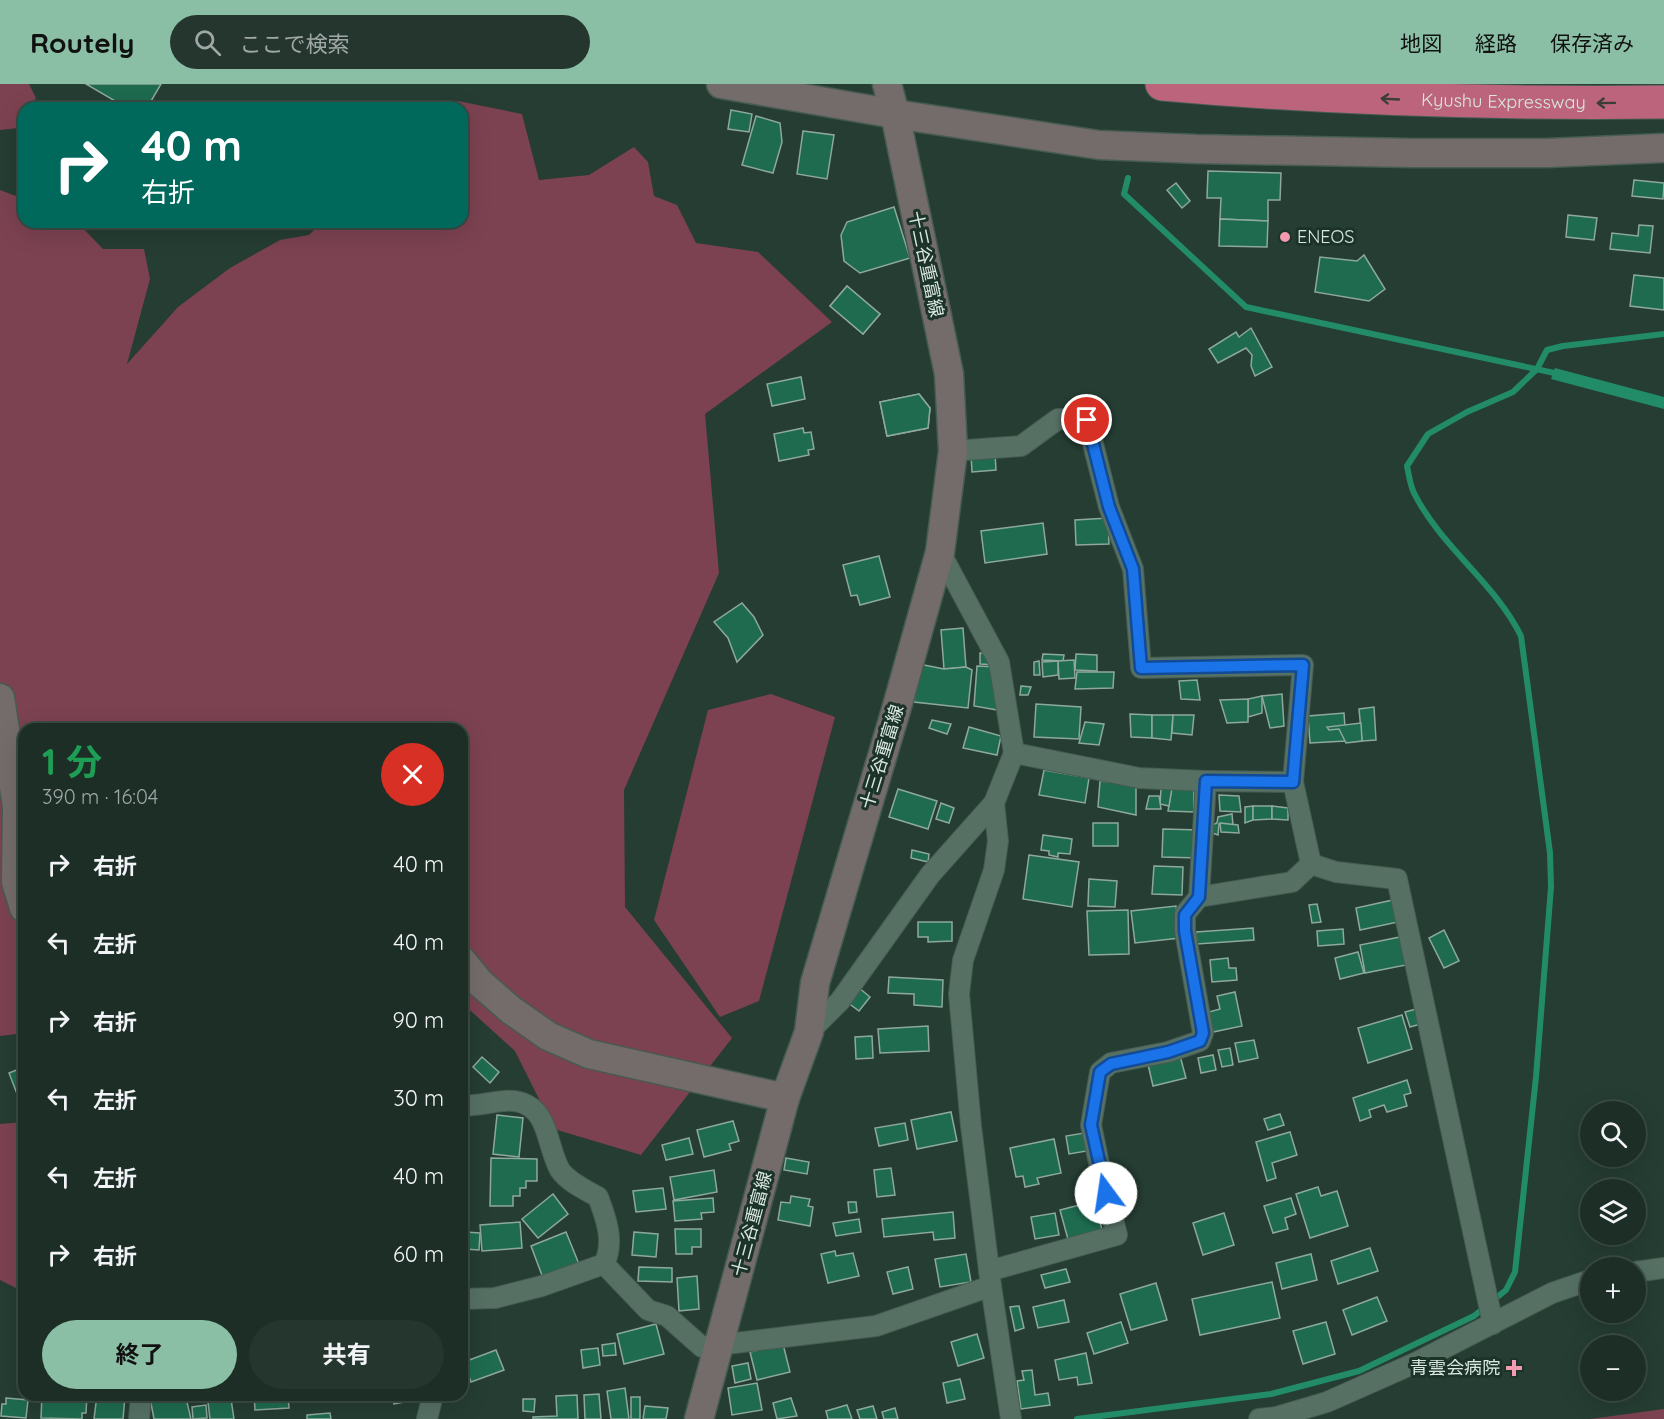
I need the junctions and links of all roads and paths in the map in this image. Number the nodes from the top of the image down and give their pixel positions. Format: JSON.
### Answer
{"nodes":[{"id":1,"x":721,"y":84,"type":"edge"},
{"id":2,"x":886,"y":84,"type":"edge"},
{"id":3,"x":1162,"y":84,"type":"edge"},
{"id":4,"x":1664,"y":102,"type":"edge"},
{"id":5,"x":895,"y":114,"type":"junction"},
{"id":6,"x":1664,"y":148,"type":"edge"},
{"id":7,"x":953,"y":451,"type":"junction"},
{"id":8,"x":940,"y":552,"type":"junction"},
{"id":9,"x":0,"y":698,"type":"edge"},
{"id":10,"x":1014,"y":753,"type":"junction"},
{"id":11,"x":1206,"y":781,"type":"junction"},
{"id":12,"x":1293,"y":782,"type":"junction"},
{"id":13,"x":994,"y":803,"type":"junction"},
{"id":14,"x":1311,"y":864,"type":"junction"},
{"id":15,"x":18,"y":888,"type":"edge"},
{"id":16,"x":1199,"y":897,"type":"junction"},
{"id":17,"x":468,"y":968,"type":"edge"},
{"id":18,"x":809,"y":1032,"type":"junction"},
{"id":19,"x":785,"y":1098,"type":"junction"},
{"id":20,"x":468,"y":1106,"type":"edge"},
{"id":21,"x":604,"y":1264,"type":"junction"},
{"id":22,"x":1664,"y":1268,"type":"edge"},
{"id":23,"x":1646,"y":1270,"type":"edge"},
{"id":24,"x":990,"y":1278,"type":"junction"},
{"id":25,"x":1580,"y":1283,"type":"edge"},
{"id":26,"x":468,"y":1296,"type":"edge"},
{"id":27,"x":1493,"y":1320,"type":"junction"},
{"id":28,"x":719,"y":1346,"type":"junction"},
{"id":29,"x":140,"y":1401,"type":"edge"},
{"id":30,"x":432,"y":1401,"type":"edge"},
{"id":31,"x":1011,"y":1416,"type":"edge"},
{"id":32,"x":139,"y":1419,"type":"edge"},
{"id":33,"x":427,"y":1419,"type":"edge"},
{"id":34,"x":699,"y":1419,"type":"edge"},
{"id":35,"x":1259,"y":1419,"type":"edge"}],
"edges":[{"from":1,"to":5,"type":"street"},
{"from":2,"to":5,"type":"street","name":"十三谷重富線"},
{"from":4,"to":3,"type":"highway","name":"Kyushu Expressway","one_way":true},
{"from":5,"to":6,"type":"street"},
{"from":5,"to":7,"type":"street","name":"十三谷重富線"},
{"from":7,"to":8,"type":"street","name":"十三谷重富線"},
{"from":7,"to":12,"type":"street"},
{"from":8,"to":10,"type":"street"},
{"from":8,"to":18,"type":"street","name":"十三谷重富線"},
{"from":9,"to":15,"type":"street"},
{"from":10,"to":11,"type":"street"},
{"from":10,"to":13,"type":"street"},
{"from":11,"to":12,"type":"street"},
{"from":11,"to":16,"type":"street"},
{"from":12,"to":14,"type":"street"},
{"from":13,"to":18,"type":"street"},
{"from":13,"to":24,"type":"street"},
{"from":14,"to":16,"type":"street"},
{"from":14,"to":27,"type":"street"},
{"from":16,"to":24,"type":"street"},
{"from":17,"to":19,"type":"street"},
{"from":18,"to":19,"type":"street","name":"十三谷重富線"},
{"from":19,"to":28,"type":"street","name":"十三谷重富線"},
{"from":20,"to":21,"type":"street"},
{"from":21,"to":26,"type":"street"},
{"from":21,"to":28,"type":"street"},
{"from":22,"to":23,"type":"street"},
{"from":24,"to":28,"type":"street"},
{"from":24,"to":31,"type":"street"},
{"from":25,"to":27,"type":"street"},
{"from":27,"to":35,"type":"street"},
{"from":28,"to":34,"type":"street","name":"十三谷重富線"},
{"from":29,"to":32,"type":"street"},
{"from":30,"to":33,"type":"street"}]}
